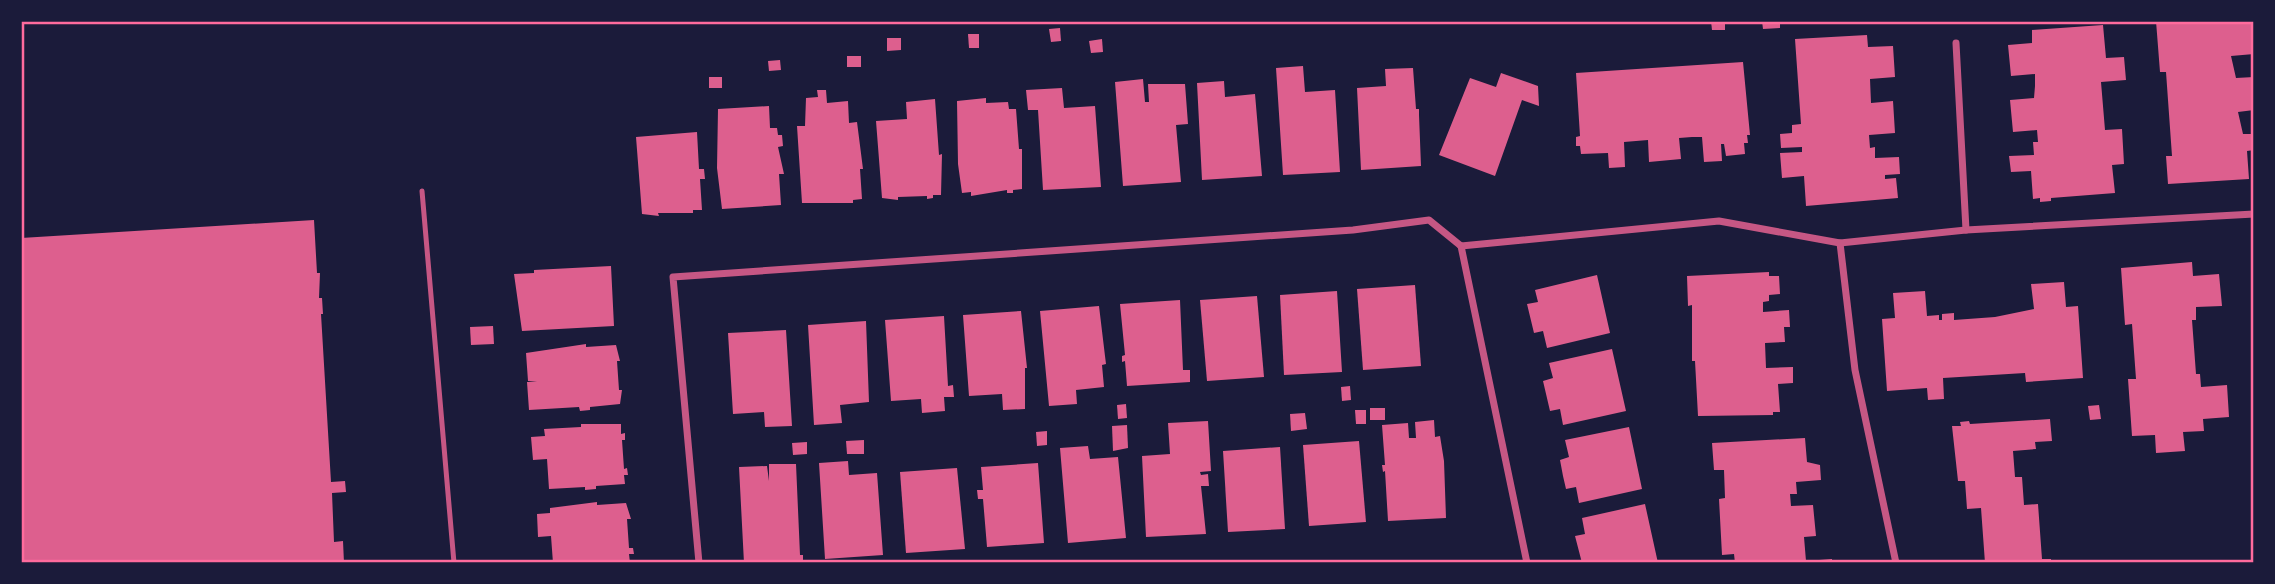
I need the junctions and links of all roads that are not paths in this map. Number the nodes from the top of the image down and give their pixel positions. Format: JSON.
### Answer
{"nodes":[{"id":1,"x":1956,"y":43,"type":"dead end"},
{"id":2,"x":422,"y":191,"type":"dead end"},
{"id":3,"x":2254,"y":214,"type":"edge"},
{"id":4,"x":1966,"y":230,"type":"junction"},
{"id":5,"x":1840,"y":243,"type":"junction"},
{"id":6,"x":1461,"y":246,"type":"junction"},
{"id":7,"x":454,"y":563,"type":"edge"},
{"id":8,"x":699,"y":563,"type":"edge"},
{"id":9,"x":1527,"y":563,"type":"edge"},
{"id":10,"x":1896,"y":563,"type":"edge"}],
"edges":[{"from":1,"to":4,"type":"street"},
{"from":2,"to":7,"type":"lane"},
{"from":3,"to":4,"type":"street"},
{"from":4,"to":5,"type":"street"},
{"from":5,"to":6,"type":"street"},
{"from":5,"to":10,"type":"street"},
{"from":6,"to":8,"type":"street"},
{"from":6,"to":9,"type":"street"}]}
